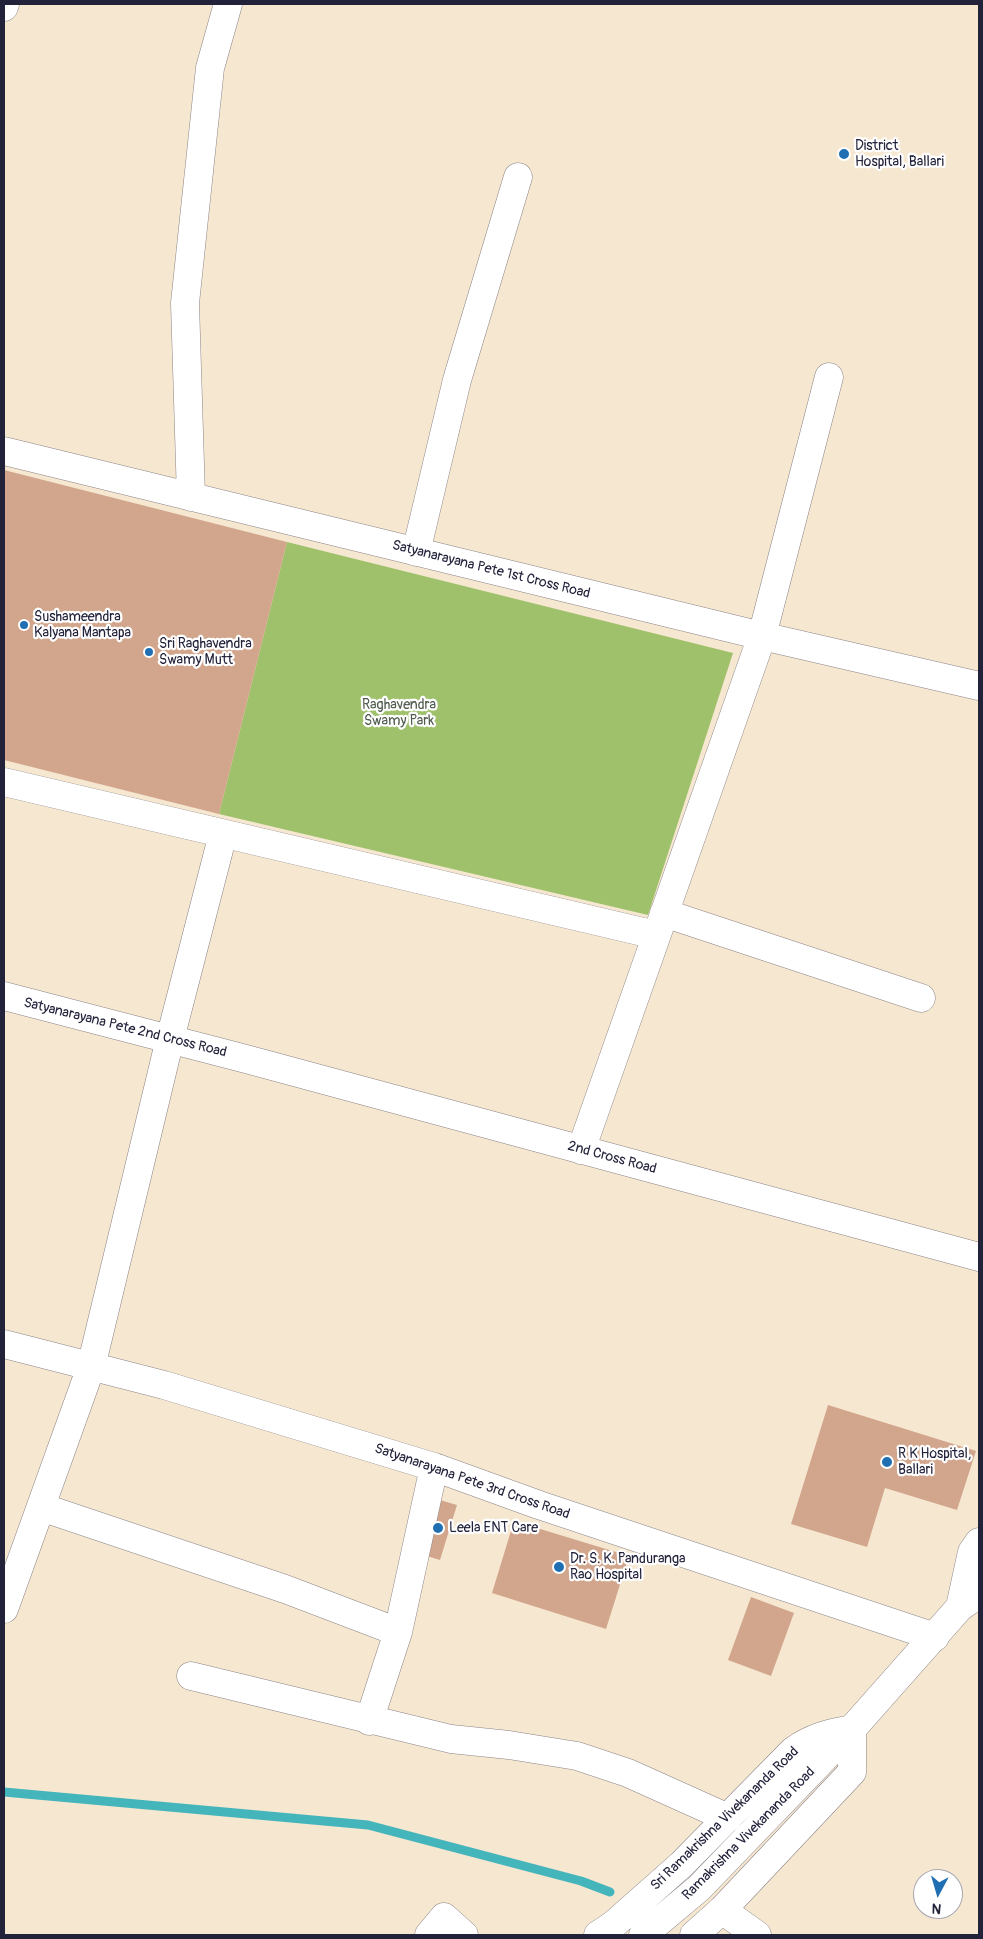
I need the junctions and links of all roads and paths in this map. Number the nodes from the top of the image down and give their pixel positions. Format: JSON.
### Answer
{"nodes":[{"id":1,"x":228,"y":4,"type":"edge"},
{"id":2,"x":518,"y":178,"type":"dead end"},
{"id":3,"x":829,"y":377,"type":"dead end"},
{"id":4,"x":4,"y":451,"type":"edge"},
{"id":5,"x":191,"y":496,"type":"junction"},
{"id":6,"x":416,"y":552,"type":"junction"},
{"id":7,"x":762,"y":636,"type":"junction"},
{"id":8,"x":979,"y":686,"type":"edge"},
{"id":9,"x":4,"y":782,"type":"edge"},
{"id":10,"x":223,"y":834,"type":"junction"},
{"id":11,"x":660,"y":924,"type":"junction"},
{"id":12,"x":4,"y":996,"type":"edge"},
{"id":13,"x":920,"y":998,"type":"dead end"},
{"id":14,"x":170,"y":1039,"type":"junction"},
{"id":15,"x":246,"y":1059,"type":"joint"},
{"id":16,"x":581,"y":1150,"type":"junction"},
{"id":17,"x":979,"y":1257,"type":"edge"},
{"id":18,"x":4,"y":1344,"type":"edge"},
{"id":19,"x":91,"y":1367,"type":"junction"},
{"id":20,"x":434,"y":1467,"type":"junction"},
{"id":21,"x":41,"y":1508,"type":"junction"},
{"id":22,"x":979,"y":1542,"type":"edge"},
{"id":23,"x":11,"y":1563,"type":"edge"},
{"id":24,"x":970,"y":1600,"type":"edge"},
{"id":25,"x":4,"y":1609,"type":"edge"},
{"id":26,"x":398,"y":1632,"type":"junction"},
{"id":27,"x":935,"y":1637,"type":"junction"},
{"id":28,"x":192,"y":1676,"type":"dead end"},
{"id":29,"x":370,"y":1721,"type":"junction"},
{"id":30,"x":852,"y":1728,"type":"junction"},
{"id":31,"x":728,"y":1818,"type":"junction"},
{"id":32,"x":722,"y":1910,"type":"junction"},
{"id":33,"x":429,"y":1935,"type":"edge"},
{"id":34,"x":464,"y":1935,"type":"edge"},
{"id":35,"x":598,"y":1935,"type":"edge"},
{"id":36,"x":643,"y":1935,"type":"edge"},
{"id":37,"x":694,"y":1935,"type":"edge"},
{"id":38,"x":757,"y":1935,"type":"edge"}],
"edges":[{"from":1,"to":5,"type":"street"},
{"from":2,"to":6,"type":"street"},
{"from":3,"to":7,"type":"street"},
{"from":4,"to":5,"type":"street","name":"Satyanarayana Pete 1st Cross Road"},
{"from":5,"to":6,"type":"street","name":"Satyanarayana Pete 1st Cross Road"},
{"from":6,"to":7,"type":"street","name":"Satyanarayana Pete 1st Cross Road"},
{"from":7,"to":8,"type":"street","name":"Satyanarayana Pete 1st Cross Road"},
{"from":7,"to":11,"type":"street"},
{"from":9,"to":10,"type":"street"},
{"from":10,"to":11,"type":"street"},
{"from":10,"to":14,"type":"street"},
{"from":11,"to":13,"type":"street"},
{"from":11,"to":16,"type":"street"},
{"from":12,"to":14,"type":"street","name":"Satyanarayana Pete 2nd Cross Road"},
{"from":14,"to":15,"type":"street","name":"Satyanarayana Pete 2nd Cross Road"},
{"from":14,"to":19,"type":"street"},
{"from":15,"to":16,"type":"street","name":"2nd Cross Road"},
{"from":16,"to":17,"type":"street","name":"2nd Cross Road"},
{"from":18,"to":19,"type":"street","name":"Satyanarayana Pete 3rd Cross Road"},
{"from":19,"to":20,"type":"street","name":"Satyanarayana Pete 3rd Cross Road"},
{"from":19,"to":21,"type":"street"},
{"from":20,"to":26,"type":"street"},
{"from":20,"to":27,"type":"street","name":"Satyanarayana Pete 3rd Cross Road"},
{"from":21,"to":23,"type":"street"},
{"from":21,"to":26,"type":"street"},
{"from":22,"to":24,"type":"street"},
{"from":23,"to":25,"type":"street"},
{"from":24,"to":27,"type":"street"},
{"from":26,"to":29,"type":"street"},
{"from":27,"to":30,"type":"street"},
{"from":28,"to":29,"type":"street"},
{"from":29,"to":31,"type":"street"},
{"from":30,"to":31,"type":"street","name":"Sri Ramakrishna Vivekananda Road"},
{"from":30,"to":32,"type":"street"},
{"from":30,"to":36,"type":"street","name":"Ramakrishna Vivekananda Road"},
{"from":31,"to":35,"type":"street","name":"Sri Ramakrishna Vivekananda Road"},
{"from":32,"to":37,"type":"street"},
{"from":32,"to":38,"type":"street"},
{"from":33,"to":34,"type":"street"}]}
